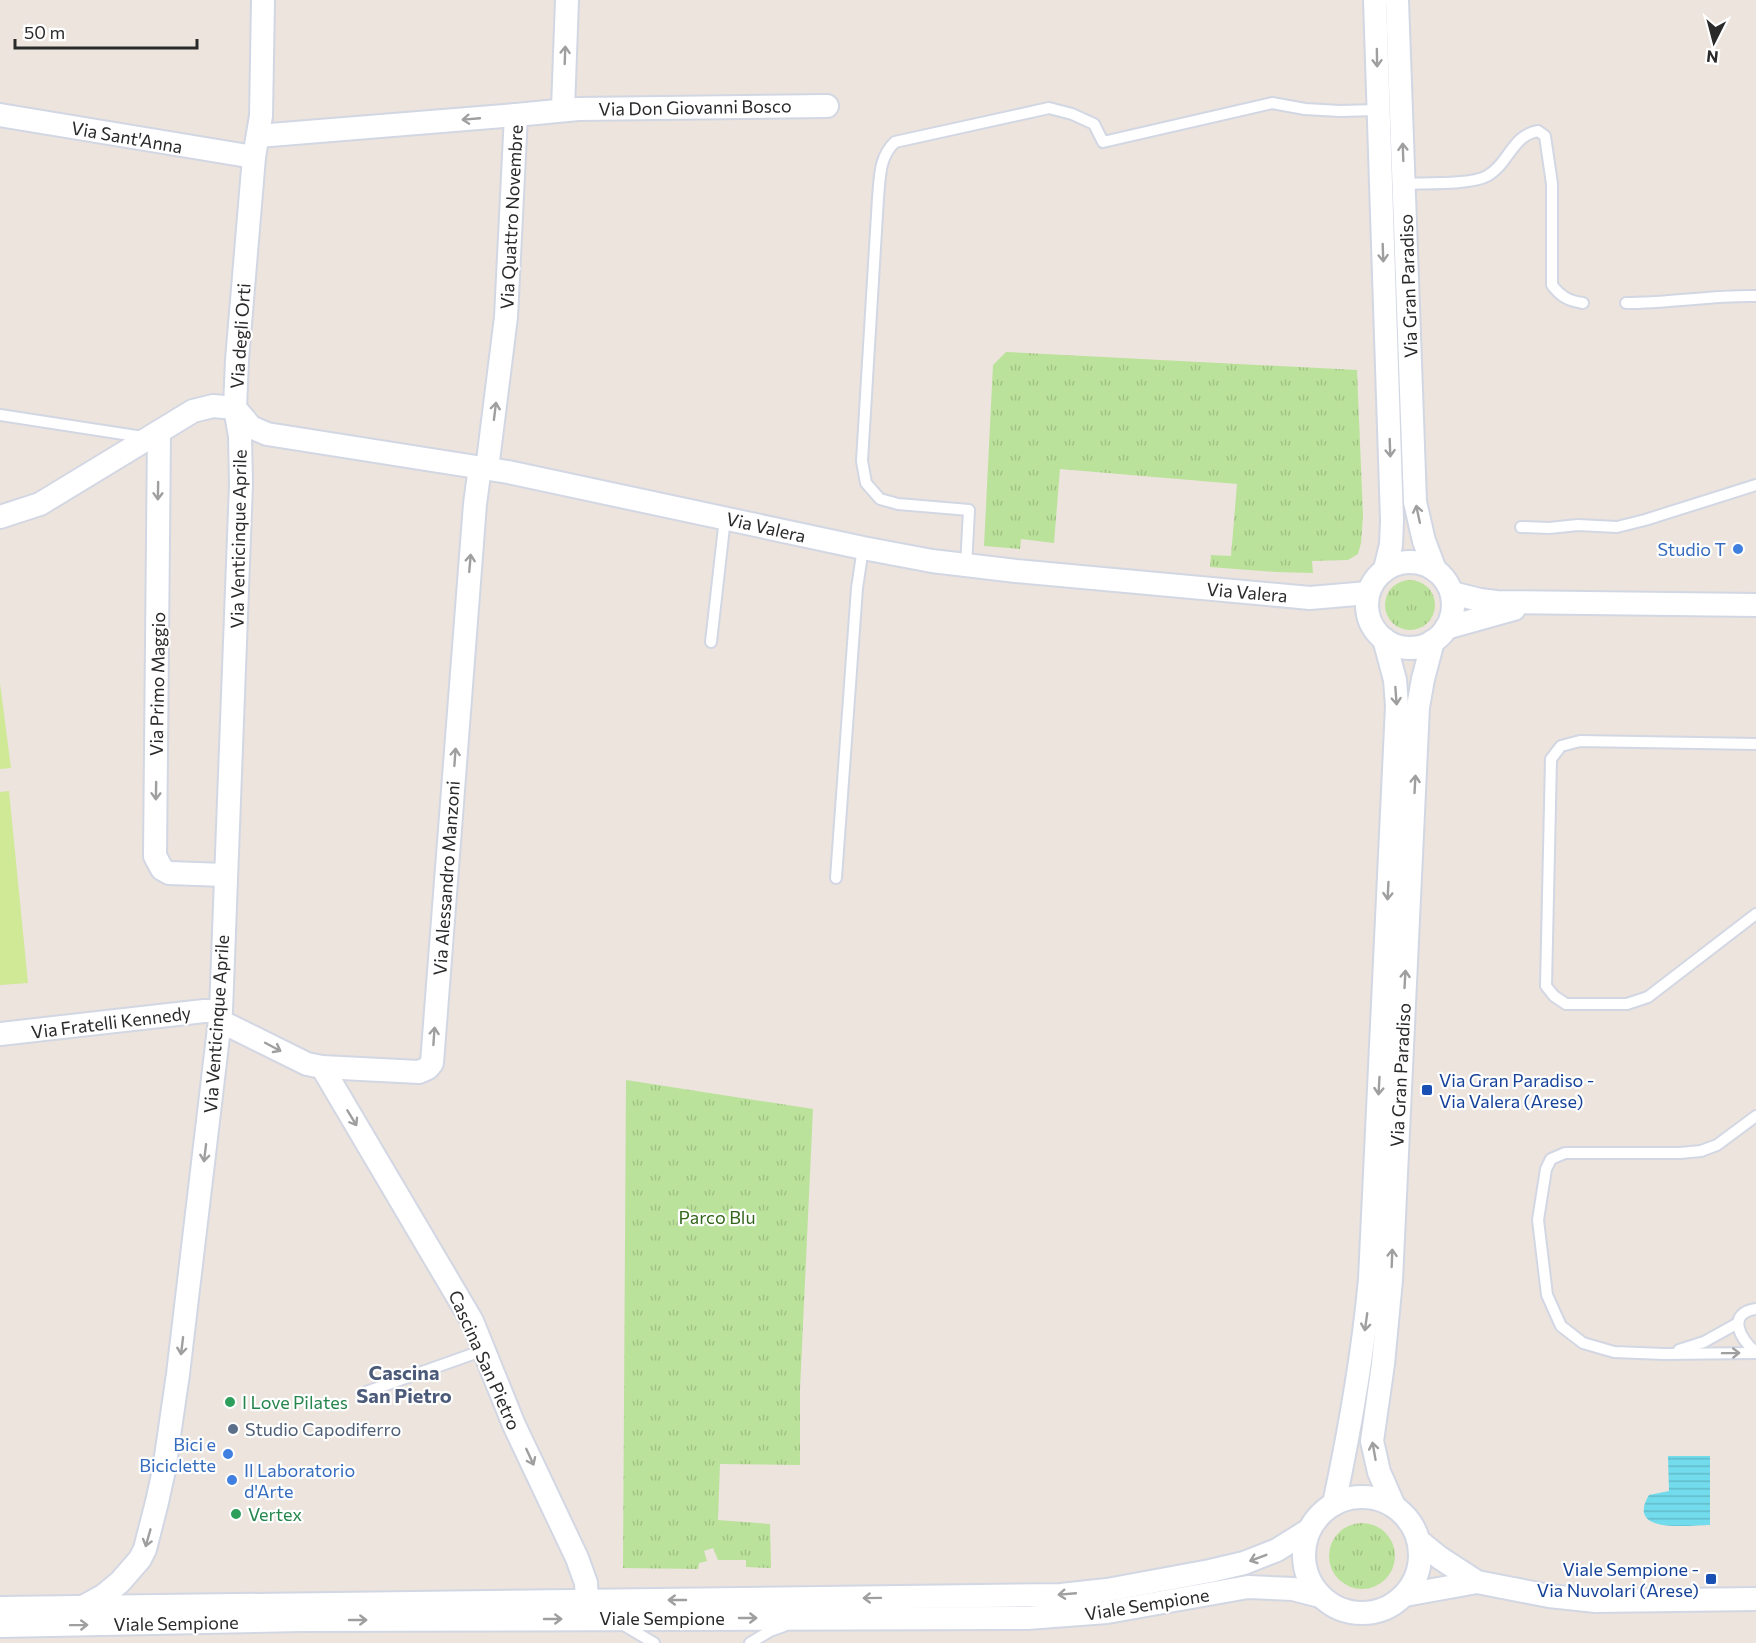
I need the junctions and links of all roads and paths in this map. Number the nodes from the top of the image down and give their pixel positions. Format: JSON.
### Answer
{"nodes":[{"id":1,"x":263,"y":0,"type":"edge"},
{"id":2,"x":567,"y":0,"type":"edge"},
{"id":3,"x":1375,"y":0,"type":"edge"},
{"id":4,"x":1397,"y":0,"type":"edge"},
{"id":5,"x":827,"y":106,"type":"dead end"},
{"id":6,"x":562,"y":109,"type":"junction"},
{"id":7,"x":1378,"y":110,"type":"junction"},
{"id":8,"x":516,"y":115,"type":"junction"},
{"id":9,"x":0,"y":116,"type":"edge"},
{"id":10,"x":256,"y":147,"type":"junction"},
{"id":11,"x":1404,"y":184,"type":"junction"},
{"id":12,"x":1756,"y":296,"type":"edge"},
{"id":13,"x":1583,"y":303,"type":"dead end"},
{"id":14,"x":1626,"y":303,"type":"dead end"},
{"id":15,"x":235,"y":408,"type":"junction"},
{"id":16,"x":0,"y":415,"type":"edge"},
{"id":17,"x":154,"y":435,"type":"junction"},
{"id":18,"x":484,"y":468,"type":"junction"},
{"id":19,"x":1756,"y":485,"type":"edge"},
{"id":20,"x":0,"y":517,"type":"edge"},
{"id":21,"x":725,"y":518,"type":"junction"},
{"id":22,"x":1521,"y":527,"type":"dead end"},
{"id":23,"x":863,"y":549,"type":"junction"},
{"id":24,"x":966,"y":566,"type":"junction"},
{"id":25,"x":1385,"y":569,"type":"junction"},
{"id":26,"x":1435,"y":570,"type":"junction"},
{"id":27,"x":1452,"y":593,"type":"junction"},
{"id":28,"x":1545,"y":602,"type":"junction"},
{"id":29,"x":1368,"y":604,"type":"junction"},
{"id":30,"x":1756,"y":605,"type":"edge"},
{"id":31,"x":1440,"y":635,"type":"junction"},
{"id":32,"x":1384,"y":639,"type":"junction"},
{"id":33,"x":711,"y":642,"type":"dead end"},
{"id":34,"x":1756,"y":744,"type":"edge"},
{"id":35,"x":225,"y":875,"type":"junction"},
{"id":36,"x":836,"y":878,"type":"dead end"},
{"id":37,"x":1756,"y":914,"type":"edge"},
{"id":38,"x":221,"y":1016,"type":"junction"},
{"id":39,"x":0,"y":1034,"type":"edge"},
{"id":40,"x":322,"y":1067,"type":"junction"},
{"id":41,"x":1756,"y":1116,"type":"edge"},
{"id":42,"x":1756,"y":1309,"type":"edge"},
{"id":43,"x":1738,"y":1323,"type":"junction"},
{"id":44,"x":484,"y":1350,"type":"junction"},
{"id":45,"x":1756,"y":1353,"type":"edge"},
{"id":46,"x":1664,"y":1354,"type":"junction"},
{"id":47,"x":366,"y":1392,"type":"dead end"},
{"id":48,"x":1334,"y":1504,"type":"junction"},
{"id":49,"x":1394,"y":1506,"type":"junction"},
{"id":50,"x":1309,"y":1530,"type":"junction"},
{"id":51,"x":1419,"y":1541,"type":"junction"},
{"id":52,"x":1477,"y":1582,"type":"junction"},
{"id":53,"x":1406,"y":1595,"type":"junction"},
{"id":54,"x":1320,"y":1596,"type":"junction"},
{"id":55,"x":1756,"y":1599,"type":"edge"},
{"id":56,"x":587,"y":1601,"type":"junction"},
{"id":57,"x":83,"y":1607,"type":"junction"},
{"id":58,"x":0,"y":1608,"type":"edge"},
{"id":59,"x":812,"y":1617,"type":"junction"},
{"id":60,"x":605,"y":1619,"type":"junction"},
{"id":61,"x":0,"y":1626,"type":"edge"},
{"id":62,"x":44,"y":1634,"type":"edge"},
{"id":63,"x":158,"y":1634,"type":"edge"},
{"id":64,"x":654,"y":1643,"type":"edge"},
{"id":65,"x":750,"y":1643,"type":"edge"}],
"edges":[{"from":1,"to":10,"type":"street","name":"Via degli Orti"},
{"from":6,"to":2,"type":"street","one_way":true},
{"from":3,"to":7,"type":"street","name":"Via Gran Paradiso","one_way":true},
{"from":11,"to":4,"type":"street","name":"Via Gran Paradiso","one_way":true},
{"from":5,"to":6,"type":"street","name":"Via Don Giovanni Bosco"},
{"from":6,"to":8,"type":"street","name":"Via Don Giovanni Bosco"},
{"from":7,"to":24,"type":"lane"},
{"from":7,"to":25,"type":"street","name":"Via Gran Paradiso","one_way":true},
{"from":8,"to":10,"type":"street","name":"Via Quattro Novembre","one_way":true},
{"from":18,"to":8,"type":"street","name":"Via Quattro Novembre","one_way":true},
{"from":9,"to":10,"type":"street","name":"Via Sant'Anna"},
{"from":10,"to":15,"type":"street","name":"Via degli Orti"},
{"from":11,"to":13,"type":"lane"},
{"from":26,"to":11,"type":"street","name":"Via Gran Paradiso","one_way":true},
{"from":12,"to":14,"type":"lane"},
{"from":15,"to":17,"type":"street","name":"Via degli Orti"},
{"from":15,"to":18,"type":"street","name":"Via Valera"},
{"from":15,"to":35,"type":"street","name":"Via Venticinque Aprile"},
{"from":16,"to":17,"type":"lane"},
{"from":17,"to":20,"type":"street","name":"Via degli Orti"},
{"from":17,"to":35,"type":"street","name":"Via Primo Maggio","one_way":true},
{"from":18,"to":21,"type":"street","name":"Via Valera"},
{"from":40,"to":18,"type":"street","name":"Via Alessandro Manzoni","one_way":true},
{"from":19,"to":22,"type":"lane"},
{"from":21,"to":23,"type":"street","name":"Via Valera"},
{"from":21,"to":33,"type":"lane"},
{"from":23,"to":24,"type":"street","name":"Via Valera"},
{"from":23,"to":36,"type":"lane"},
{"from":24,"to":29,"type":"street","name":"Via Valera"},
{"from":25,"to":26,"type":"street"},
{"from":25,"to":29,"type":"street"},
{"from":26,"to":27,"type":"street"},
{"from":27,"to":28,"type":"street"},
{"from":27,"to":31,"type":"street"},
{"from":28,"to":30,"type":"street"},
{"from":28,"to":31,"type":"street"},
{"from":29,"to":32,"type":"street"},
{"from":31,"to":32,"type":"street"},
{"from":49,"to":31,"type":"street","name":"Via Gran Paradiso","one_way":true},
{"from":32,"to":48,"type":"street","name":"Via Gran Paradiso","one_way":true},
{"from":34,"to":37,"type":"lane"},
{"from":35,"to":38,"type":"street","name":"Via Venticinque Aprile"},
{"from":38,"to":39,"type":"street","name":"Via Fratelli Kennedy"},
{"from":38,"to":40,"type":"street","name":"Via Alessandro Manzoni","one_way":true},
{"from":38,"to":57,"type":"street","name":"Via Venticinque Aprile","one_way":true},
{"from":40,"to":44,"type":"street","name":"Cascina San Pietro","one_way":true},
{"from":41,"to":46,"type":"lane"},
{"from":42,"to":43,"type":"lane"},
{"from":43,"to":45,"type":"lane"},
{"from":43,"to":46,"type":"lane"},
{"from":44,"to":47,"type":"lane"},
{"from":44,"to":56,"type":"street","name":"Cascina San Pietro","one_way":true},
{"from":46,"to":45,"type":"lane","one_way":true},
{"from":48,"to":49,"type":"street"},
{"from":48,"to":50,"type":"street"},
{"from":49,"to":51,"type":"street"},
{"from":50,"to":54,"type":"street"},
{"from":50,"to":56,"type":"street","name":"Viale Sempione","one_way":true},
{"from":51,"to":52,"type":"street"},
{"from":51,"to":53,"type":"street"},
{"from":52,"to":53,"type":"street"},
{"from":52,"to":55,"type":"street"},
{"from":53,"to":54,"type":"street"},
{"from":54,"to":59,"type":"street","name":"Viale Sempione"},
{"from":56,"to":57,"type":"street","name":"Viale Sempione"},
{"from":57,"to":58,"type":"street","name":"Viale Sempione"},
{"from":60,"to":59,"type":"street","name":"Viale Sempione","one_way":true},
{"from":59,"to":65,"type":"lane"},
{"from":63,"to":60,"type":"street","name":"Viale Sempione","one_way":true},
{"from":60,"to":64,"type":"lane"},
{"from":61,"to":62,"type":"street","name":"Viale Sempione"},
{"from":62,"to":63,"type":"street","name":"Viale Sempione","one_way":true}]}
